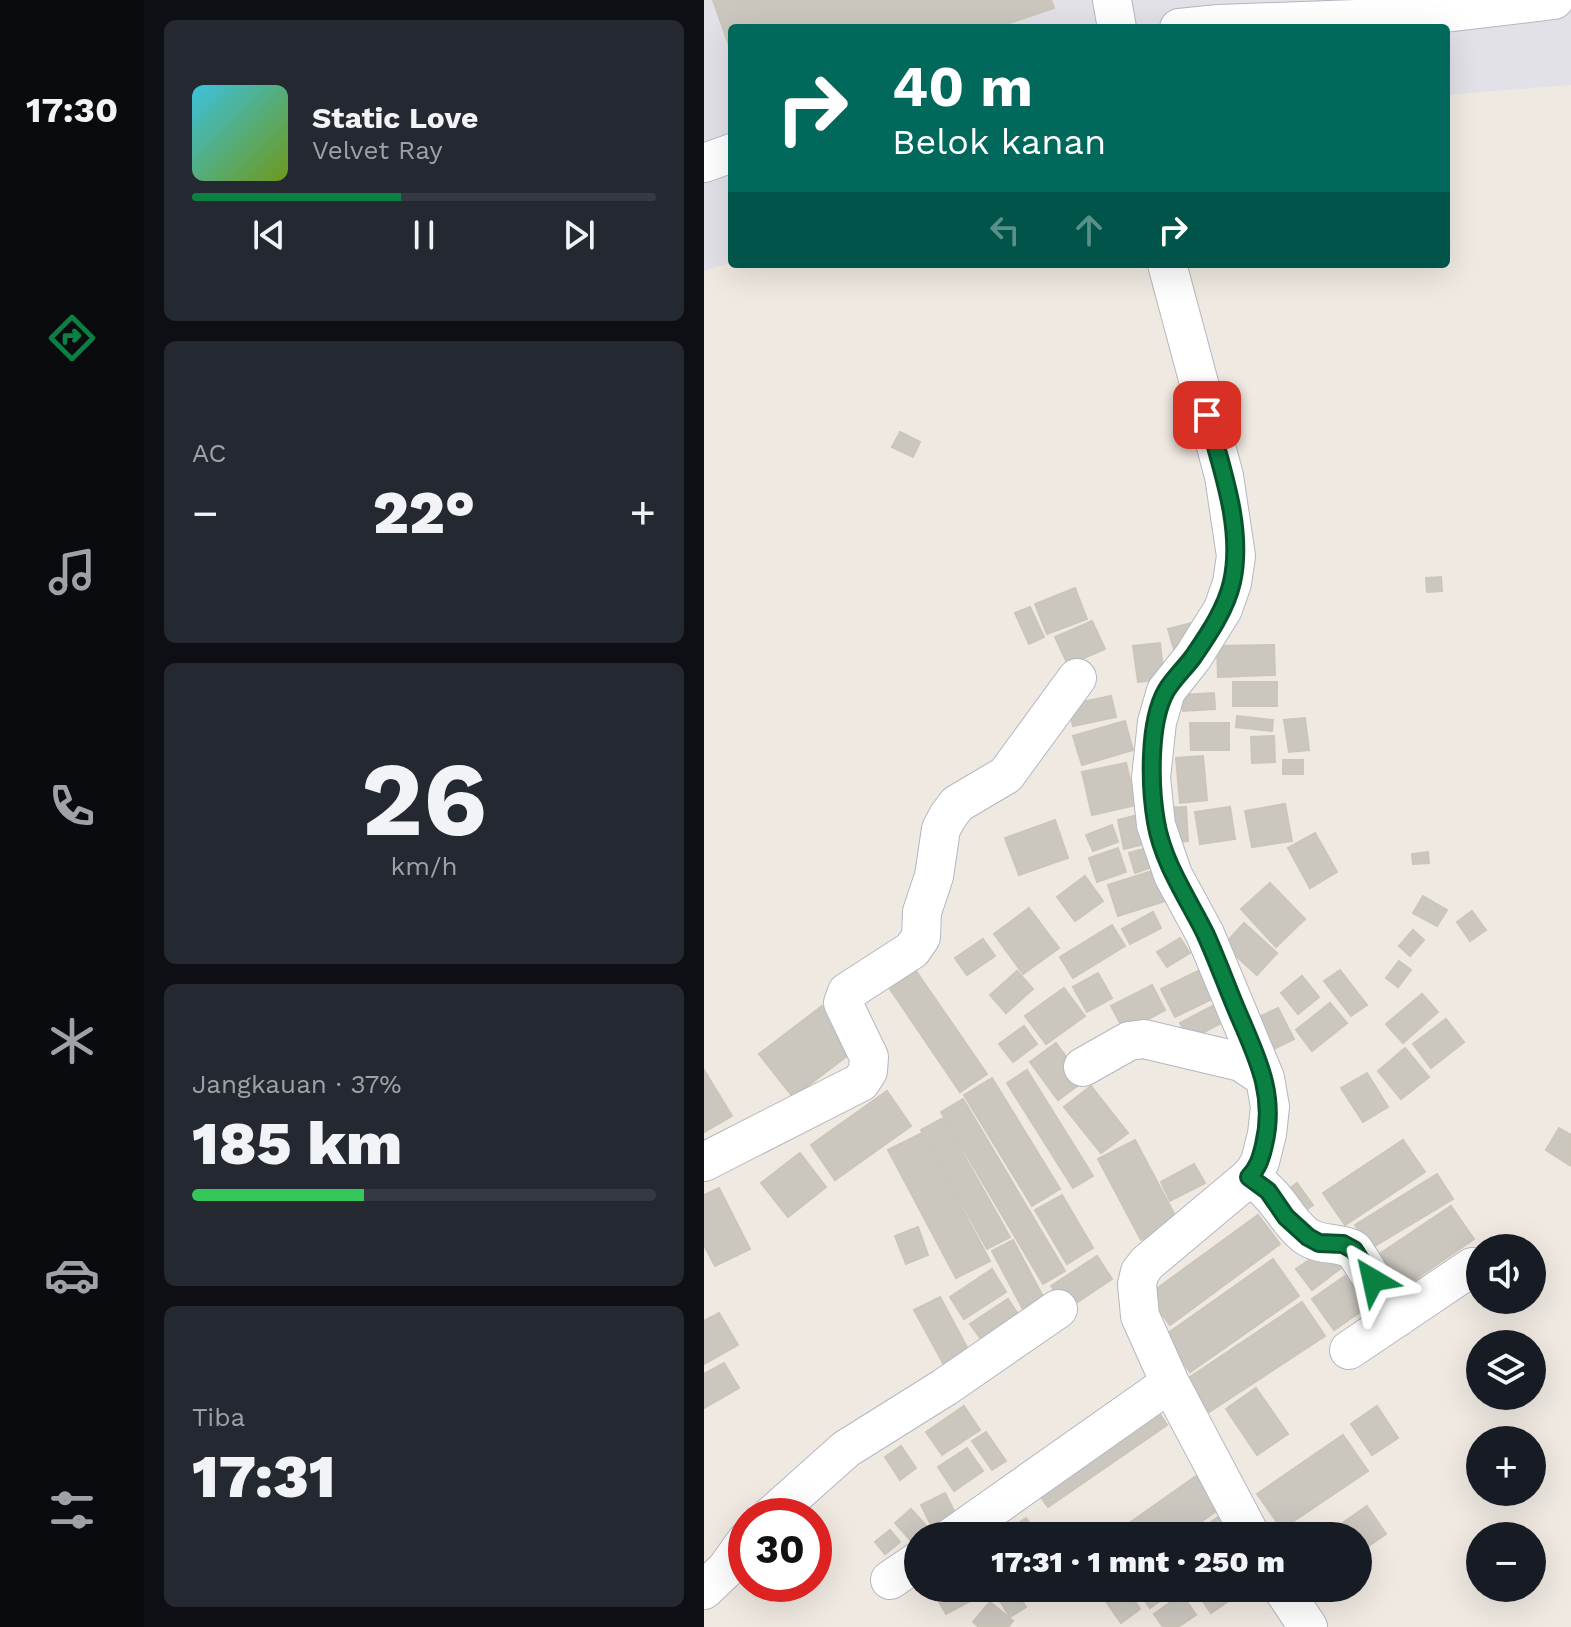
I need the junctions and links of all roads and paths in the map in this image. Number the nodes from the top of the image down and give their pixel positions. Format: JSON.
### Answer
{"nodes":[{"id":1,"x":1112,"y":0,"type":"edge"},
{"id":2,"x":1554,"y":0,"type":"edge"},
{"id":3,"x":1116,"y":24,"type":"edge"},
{"id":4,"x":1219,"y":24,"type":"edge"},
{"id":5,"x":728,"y":154,"type":"edge"},
{"id":6,"x":704,"y":163,"type":"edge"},
{"id":7,"x":1168,"y":268,"type":"edge"},
{"id":8,"x":1077,"y":678,"type":"dead end"},
{"id":9,"x":1083,"y":1067,"type":"dead end"},
{"id":10,"x":1265,"y":1078,"type":"junction"},
{"id":11,"x":704,"y":1162,"type":"edge"},
{"id":12,"x":1249,"y":1177,"type":"junction"},
{"id":13,"x":1466,"y":1271,"type":"edge"},
{"id":14,"x":1058,"y":1309,"type":"dead end"},
{"id":15,"x":1397,"y":1318,"type":"junction"},
{"id":16,"x":1349,"y":1350,"type":"dead end"},
{"id":17,"x":1170,"y":1383,"type":"junction"},
{"id":18,"x":791,"y":1498,"type":"edge"},
{"id":19,"x":973,"y":1522,"type":"edge"},
{"id":20,"x":1244,"y":1522,"type":"edge"},
{"id":21,"x":728,"y":1566,"type":"edge"},
{"id":22,"x":704,"y":1590,"type":"edge"},
{"id":23,"x":1291,"y":1602,"type":"edge"},
{"id":24,"x":1308,"y":1627,"type":"edge"}],
"edges":[{"from":1,"to":3,"type":"street"},
{"from":2,"to":4,"type":"street"},
{"from":5,"to":6,"type":"street"},
{"from":7,"to":10,"type":"street"},
{"from":8,"to":11,"type":"street"},
{"from":9,"to":10,"type":"street"},
{"from":10,"to":12,"type":"street"},
{"from":12,"to":15,"type":"street"},
{"from":12,"to":17,"type":"street"},
{"from":13,"to":15,"type":"street"},
{"from":14,"to":18,"type":"street"},
{"from":15,"to":16,"type":"street"},
{"from":17,"to":19,"type":"street"},
{"from":17,"to":20,"type":"street"},
{"from":21,"to":22,"type":"street"},
{"from":23,"to":24,"type":"street"}]}
